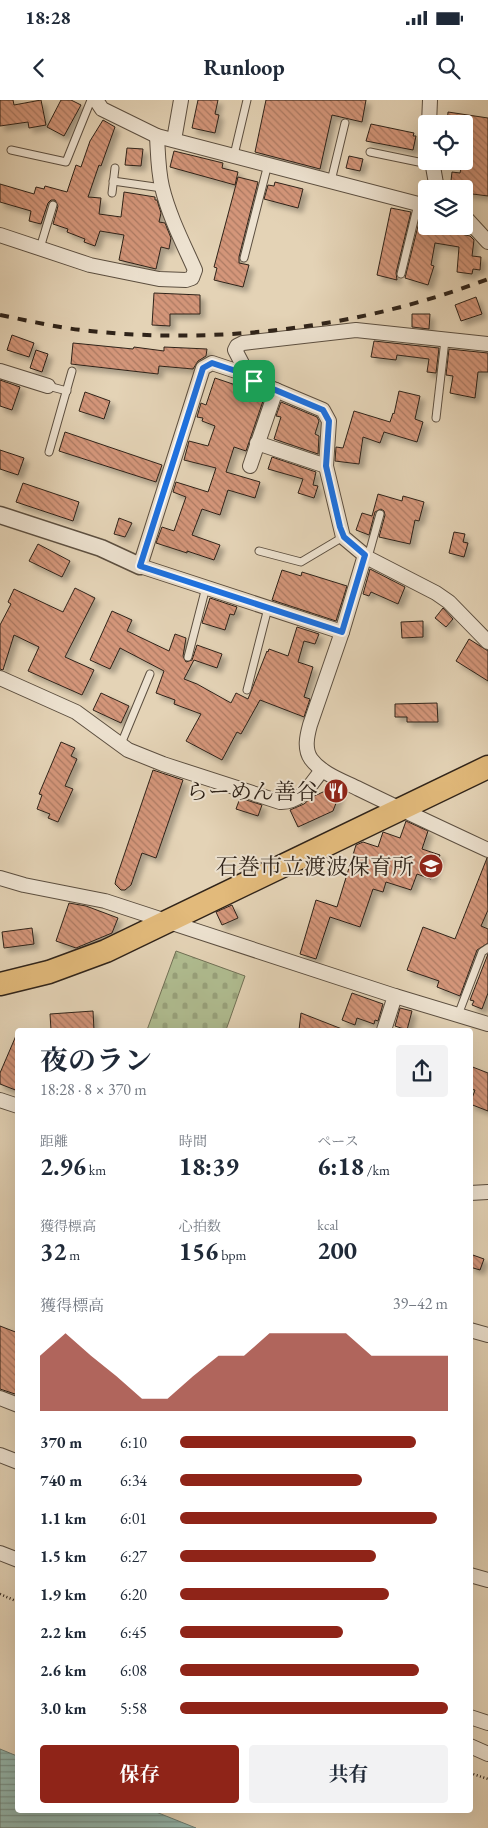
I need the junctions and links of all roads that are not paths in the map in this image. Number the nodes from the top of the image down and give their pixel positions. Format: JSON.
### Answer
{"nodes":[{"id":1,"x":91,"y":100,"type":"edge"},
{"id":2,"x":96,"y":100,"type":"edge"},
{"id":3,"x":180,"y":100,"type":"edge"},
{"id":4,"x":247,"y":100,"type":"edge"},
{"id":5,"x":430,"y":100,"type":"edge"},
{"id":6,"x":429,"y":115,"type":"edge"},
{"id":7,"x":345,"y":123,"type":"dead end"},
{"id":8,"x":157,"y":136,"type":"junction"},
{"id":9,"x":174,"y":140,"type":"junction"},
{"id":10,"x":11,"y":150,"type":"dead end"},
{"id":11,"x":370,"y":152,"type":"dead end"},
{"id":12,"x":234,"y":155,"type":"junction"},
{"id":13,"x":418,"y":161,"type":"edge"},
{"id":14,"x":268,"y":164,"type":"junction"},
{"id":15,"x":115,"y":168,"type":"dead end"},
{"id":16,"x":331,"y":180,"type":"junction"},
{"id":17,"x":113,"y":181,"type":"junction"},
{"id":18,"x":162,"y":188,"type":"junction"},
{"id":19,"x":112,"y":194,"type":"dead end"},
{"id":20,"x":418,"y":204,"type":"edge"},
{"id":21,"x":53,"y":205,"type":"dead end"},
{"id":22,"x":418,"y":219,"type":"edge"},
{"id":23,"x":473,"y":224,"type":"edge"},
{"id":24,"x":0,"y":235,"type":"edge"},
{"id":25,"x":488,"y":242,"type":"edge"},
{"id":26,"x":40,"y":248,"type":"junction"},
{"id":27,"x":244,"y":258,"type":"dead end"},
{"id":28,"x":402,"y":274,"type":"dead end"},
{"id":29,"x":445,"y":340,"type":"junction"},
{"id":30,"x":488,"y":344,"type":"edge"},
{"id":31,"x":0,"y":371,"type":"edge"},
{"id":32,"x":72,"y":371,"type":"dead end"},
{"id":33,"x":248,"y":375,"type":"junction"},
{"id":34,"x":48,"y":386,"type":"joint"},
{"id":35,"x":276,"y":390,"type":"junction"},
{"id":36,"x":67,"y":391,"type":"junction"},
{"id":37,"x":436,"y":418,"type":"dead end"},
{"id":38,"x":257,"y":443,"type":"junction"},
{"id":39,"x":50,"y":452,"type":"dead end"},
{"id":40,"x":250,"y":466,"type":"dead end"},
{"id":41,"x":326,"y":466,"type":"junction"},
{"id":42,"x":380,"y":514,"type":"dead end"},
{"id":43,"x":0,"y":516,"type":"edge"},
{"id":44,"x":344,"y":537,"type":"junction"},
{"id":45,"x":259,"y":551,"type":"dead end"},
{"id":46,"x":367,"y":556,"type":"junction"},
{"id":47,"x":140,"y":566,"type":"junction"},
{"id":48,"x":206,"y":587,"type":"junction"},
{"id":49,"x":268,"y":608,"type":"junction"},
{"id":50,"x":342,"y":632,"type":"junction"},
{"id":51,"x":488,"y":642,"type":"edge"},
{"id":52,"x":188,"y":657,"type":"dead end"},
{"id":53,"x":150,"y":674,"type":"dead end"},
{"id":54,"x":0,"y":678,"type":"edge"},
{"id":55,"x":247,"y":690,"type":"dead end"},
{"id":56,"x":121,"y":744,"type":"junction"},
{"id":57,"x":488,"y":767,"type":"edge"},
{"id":58,"x":322,"y":770,"type":"junction"},
{"id":59,"x":401,"y":810,"type":"junction"},
{"id":60,"x":488,"y":850,"type":"edge"},
{"id":61,"x":0,"y":878,"type":"edge"},
{"id":62,"x":168,"y":923,"type":"junction"},
{"id":63,"x":488,"y":948,"type":"edge"},
{"id":64,"x":0,"y":984,"type":"edge"},
{"id":65,"x":395,"y":996,"type":"junction"},
{"id":66,"x":458,"y":1015,"type":"junction"},
{"id":67,"x":488,"y":1024,"type":"edge"},
{"id":68,"x":385,"y":1028,"type":"edge"},
{"id":69,"x":1,"y":1103,"type":"edge"},
{"id":70,"x":15,"y":1105,"type":"edge"},
{"id":71,"x":488,"y":1192,"type":"edge"},
{"id":72,"x":473,"y":1193,"type":"edge"},
{"id":73,"x":473,"y":1331,"type":"edge"},
{"id":74,"x":488,"y":1335,"type":"edge"},
{"id":75,"x":0,"y":1398,"type":"edge"},
{"id":76,"x":15,"y":1404,"type":"edge"},
{"id":77,"x":0,"y":1455,"type":"edge"},
{"id":78,"x":15,"y":1461,"type":"edge"},
{"id":79,"x":0,"y":1553,"type":"edge"},
{"id":80,"x":15,"y":1559,"type":"edge"},
{"id":81,"x":473,"y":1576,"type":"edge"},
{"id":82,"x":488,"y":1580,"type":"edge"},
{"id":83,"x":473,"y":1718,"type":"edge"},
{"id":84,"x":488,"y":1723,"type":"edge"},
{"id":85,"x":473,"y":1747,"type":"edge"},
{"id":86,"x":488,"y":1754,"type":"edge"}],
"edges":[{"from":1,"to":10,"type":"lane"},
{"from":2,"to":8,"type":"street"},
{"from":3,"to":9,"type":"street"},
{"from":4,"to":12,"type":"lane"},
{"from":5,"to":6,"type":"street"},
{"from":7,"to":16,"type":"lane"},
{"from":8,"to":9,"type":"street"},
{"from":8,"to":18,"type":"street"},
{"from":9,"to":12,"type":"street"},
{"from":11,"to":13,"type":"lane"},
{"from":12,"to":14,"type":"street"},
{"from":14,"to":16,"type":"street"},
{"from":14,"to":27,"type":"lane"},
{"from":15,"to":17,"type":"lane"},
{"from":16,"to":20,"type":"street"},
{"from":17,"to":18,"type":"lane"},
{"from":17,"to":19,"type":"lane"},
{"from":18,"to":26,"type":"street"},
{"from":21,"to":26,"type":"lane"},
{"from":22,"to":28,"type":"lane"},
{"from":23,"to":25,"type":"street"},
{"from":24,"to":26,"type":"street"},
{"from":29,"to":30,"type":"street"},
{"from":29,"to":33,"type":"street"},
{"from":29,"to":37,"type":"lane"},
{"from":31,"to":34,"type":"street"},
{"from":32,"to":36,"type":"lane"},
{"from":33,"to":35,"type":"street"},
{"from":33,"to":47,"type":"street"},
{"from":34,"to":36,"type":"lane"},
{"from":35,"to":38,"type":"street"},
{"from":35,"to":41,"type":"street"},
{"from":36,"to":39,"type":"lane"},
{"from":38,"to":40,"type":"street"},
{"from":38,"to":41,"type":"street"},
{"from":41,"to":44,"type":"street"},
{"from":42,"to":46,"type":"lane"},
{"from":43,"to":47,"type":"street"},
{"from":44,"to":45,"type":"lane"},
{"from":44,"to":46,"type":"street"},
{"from":46,"to":50,"type":"street"},
{"from":46,"to":51,"type":"street"},
{"from":47,"to":48,"type":"street"},
{"from":48,"to":49,"type":"street"},
{"from":48,"to":52,"type":"lane"},
{"from":49,"to":50,"type":"street"},
{"from":49,"to":55,"type":"lane"},
{"from":50,"to":58,"type":"street"},
{"from":53,"to":56,"type":"lane"},
{"from":54,"to":56,"type":"street"},
{"from":56,"to":58,"type":"street"},
{"from":57,"to":59,"type":"highway"},
{"from":58,"to":59,"type":"street"},
{"from":59,"to":60,"type":"street"},
{"from":59,"to":62,"type":"highway"},
{"from":61,"to":62,"type":"street"},
{"from":62,"to":64,"type":"highway"},
{"from":62,"to":65,"type":"street"},
{"from":63,"to":66,"type":"lane"},
{"from":65,"to":66,"type":"street"},
{"from":65,"to":68,"type":"street"},
{"from":66,"to":67,"type":"street"},
{"from":69,"to":70,"type":"street"},
{"from":71,"to":72,"type":"street"},
{"from":73,"to":74,"type":"street"},
{"from":75,"to":76,"type":"street"},
{"from":77,"to":78,"type":"street"},
{"from":79,"to":80,"type":"street"},
{"from":81,"to":82,"type":"street"},
{"from":83,"to":84,"type":"street"},
{"from":85,"to":86,"type":"street"}]}
